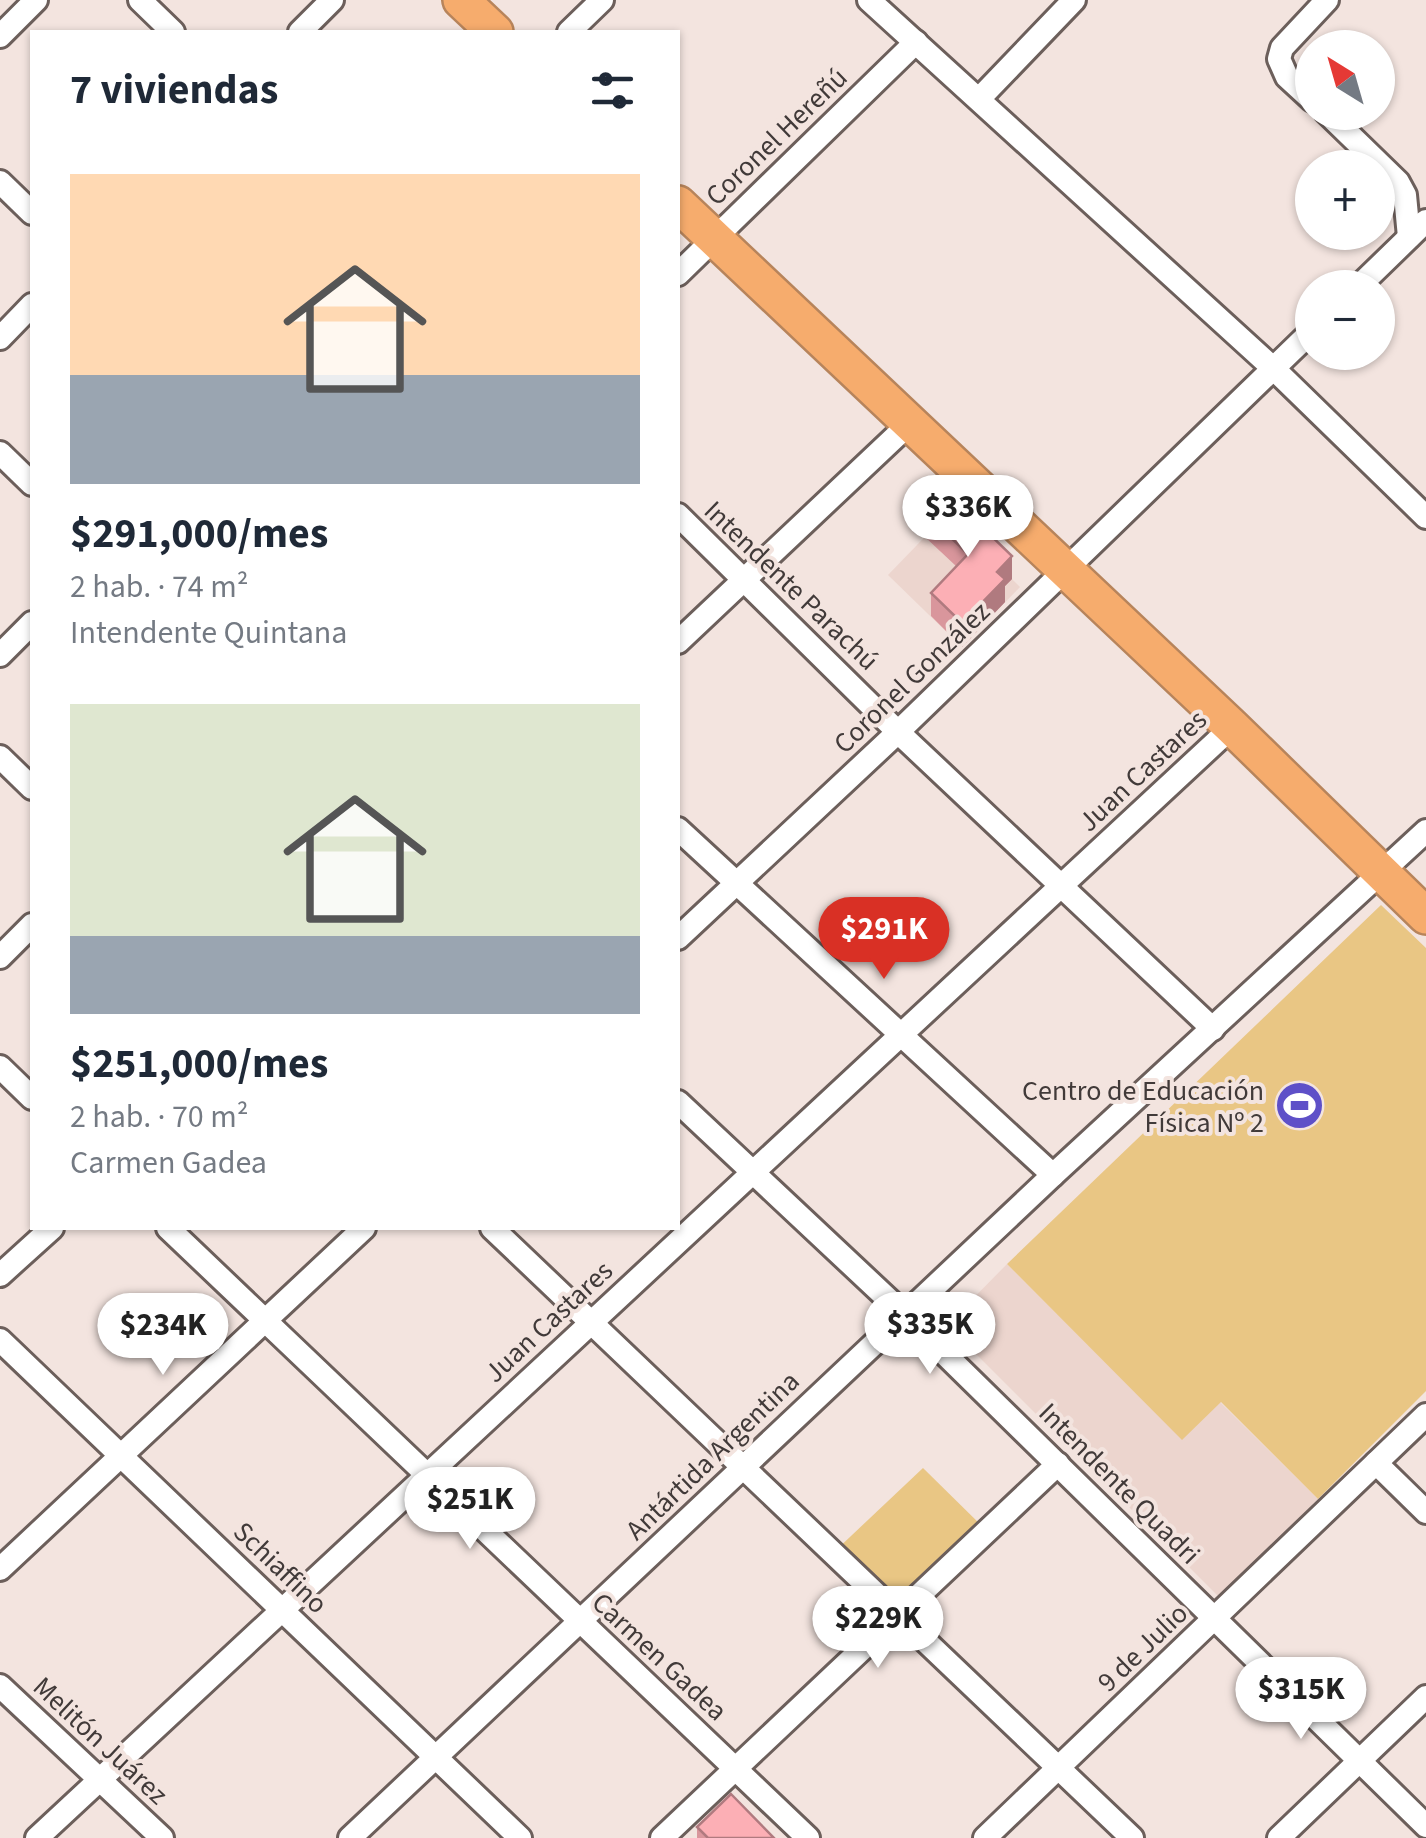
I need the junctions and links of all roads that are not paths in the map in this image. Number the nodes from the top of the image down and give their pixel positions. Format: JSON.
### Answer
{"nodes":[{"id":1,"x":36,"y":0,"type":"edge"},
{"id":2,"x":140,"y":0,"type":"edge"},
{"id":3,"x":332,"y":0,"type":"edge"},
{"id":4,"x":461,"y":0,"type":"edge"},
{"id":5,"x":602,"y":0,"type":"edge"},
{"id":6,"x":869,"y":0,"type":"edge"},
{"id":7,"x":1074,"y":0,"type":"edge"},
{"id":8,"x":1327,"y":0,"type":"edge"},
{"id":9,"x":172,"y":30,"type":"edge"},
{"id":10,"x":302,"y":30,"type":"edge"},
{"id":11,"x":494,"y":30,"type":"edge"},
{"id":12,"x":571,"y":30,"type":"edge"},
{"id":13,"x":1299,"y":30,"type":"edge"},
{"id":14,"x":1295,"y":34,"type":"edge"},
{"id":15,"x":0,"y":36,"type":"edge"},
{"id":16,"x":916,"y":42,"type":"junction"},
{"id":17,"x":1295,"y":84,"type":"edge"},
{"id":18,"x":979,"y":99,"type":"junction"},
{"id":19,"x":1345,"y":130,"type":"edge"},
{"id":20,"x":0,"y":182,"type":"edge"},
{"id":21,"x":680,"y":206,"type":"edge"},
{"id":22,"x":30,"y":212,"type":"edge"},
{"id":23,"x":1418,"y":229,"type":"edge"},
{"id":24,"x":714,"y":238,"type":"junction"},
{"id":25,"x":1376,"y":270,"type":"edge"},
{"id":26,"x":680,"y":272,"type":"edge"},
{"id":27,"x":30,"y":307,"type":"edge"},
{"id":28,"x":0,"y":338,"type":"edge"},
{"id":29,"x":1295,"y":349,"type":"edge"},
{"id":30,"x":1274,"y":369,"type":"junction"},
{"id":31,"x":910,"y":423,"type":"junction"},
{"id":32,"x":0,"y":453,"type":"edge"},
{"id":33,"x":30,"y":482,"type":"edge"},
{"id":34,"x":680,"y":517,"type":"edge"},
{"id":35,"x":1426,"y":517,"type":"edge"},
{"id":36,"x":1064,"y":569,"type":"junction"},
{"id":37,"x":745,"y":580,"type":"junction"},
{"id":38,"x":30,"y":625,"type":"edge"},
{"id":39,"x":680,"y":640,"type":"edge"},
{"id":40,"x":0,"y":656,"type":"edge"},
{"id":41,"x":1232,"y":727,"type":"junction"},
{"id":42,"x":898,"y":732,"type":"junction"},
{"id":43,"x":0,"y":757,"type":"edge"},
{"id":44,"x":30,"y":786,"type":"edge"},
{"id":45,"x":680,"y":831,"type":"edge"},
{"id":46,"x":1426,"y":831,"type":"edge"},
{"id":47,"x":1382,"y":874,"type":"junction"},
{"id":48,"x":736,"y":884,"type":"junction"},
{"id":49,"x":1062,"y":884,"type":"junction"},
{"id":50,"x":1426,"y":916,"type":"edge"},
{"id":51,"x":30,"y":927,"type":"edge"},
{"id":52,"x":680,"y":936,"type":"edge"},
{"id":53,"x":0,"y":958,"type":"edge"},
{"id":54,"x":1213,"y":1028,"type":"junction"},
{"id":55,"x":904,"y":1035,"type":"junction"},
{"id":56,"x":0,"y":1067,"type":"edge"},
{"id":57,"x":30,"y":1096,"type":"edge"},
{"id":58,"x":680,"y":1104,"type":"edge"},
{"id":59,"x":753,"y":1172,"type":"junction"},
{"id":60,"x":1053,"y":1175,"type":"junction"},
{"id":61,"x":50,"y":1230,"type":"edge"},
{"id":62,"x":170,"y":1230,"type":"edge"},
{"id":63,"x":362,"y":1230,"type":"edge"},
{"id":64,"x":494,"y":1230,"type":"edge"},
{"id":65,"x":0,"y":1275,"type":"edge"},
{"id":66,"x":905,"y":1315,"type":"junction"},
{"id":67,"x":264,"y":1319,"type":"junction"},
{"id":68,"x":591,"y":1322,"type":"junction"},
{"id":69,"x":0,"y":1340,"type":"edge"},
{"id":70,"x":1426,"y":1415,"type":"edge"},
{"id":71,"x":119,"y":1454,"type":"junction"},
{"id":72,"x":1376,"y":1463,"type":"junction"},
{"id":73,"x":1058,"y":1464,"type":"junction"},
{"id":74,"x":742,"y":1466,"type":"junction"},
{"id":75,"x":427,"y":1474,"type":"junction"},
{"id":76,"x":1426,"y":1512,"type":"edge"},
{"id":77,"x":0,"y":1569,"type":"edge"},
{"id":78,"x":281,"y":1609,"type":"junction"},
{"id":79,"x":898,"y":1616,"type":"junction"},
{"id":80,"x":1214,"y":1618,"type":"junction"},
{"id":81,"x":581,"y":1622,"type":"junction"},
{"id":82,"x":0,"y":1686,"type":"edge"},
{"id":83,"x":1426,"y":1697,"type":"edge"},
{"id":84,"x":436,"y":1758,"type":"junction"},
{"id":85,"x":1358,"y":1762,"type":"junction"},
{"id":86,"x":1058,"y":1768,"type":"junction"},
{"id":87,"x":736,"y":1769,"type":"junction"},
{"id":88,"x":102,"y":1781,"type":"junction"},
{"id":89,"x":1426,"y":1826,"type":"edge"},
{"id":90,"x":37,"y":1838,"type":"edge"},
{"id":91,"x":162,"y":1838,"type":"edge"},
{"id":92,"x":350,"y":1838,"type":"edge"},
{"id":93,"x":520,"y":1838,"type":"edge"},
{"id":94,"x":662,"y":1838,"type":"edge"},
{"id":95,"x":808,"y":1838,"type":"edge"},
{"id":96,"x":985,"y":1838,"type":"edge"},
{"id":97,"x":1132,"y":1838,"type":"edge"},
{"id":98,"x":1279,"y":1838,"type":"edge"}],
"edges":[{"from":1,"to":15,"type":"street"},
{"from":2,"to":9,"type":"street"},
{"from":3,"to":10,"type":"street"},
{"from":4,"to":11,"type":"highway"},
{"from":5,"to":12,"type":"street"},
{"from":6,"to":16,"type":"street"},
{"from":7,"to":18,"type":"street"},
{"from":8,"to":13,"type":"street"},
{"from":14,"to":17,"type":"street"},
{"from":16,"to":18,"type":"street"},
{"from":16,"to":24,"type":"street","name":"Coronel Hereñú"},
{"from":18,"to":30,"type":"street"},
{"from":19,"to":23,"type":"street"},
{"from":20,"to":22,"type":"street"},
{"from":21,"to":24,"type":"highway"},
{"from":23,"to":25,"type":"street"},
{"from":24,"to":26,"type":"street","name":"Coronel Hereñú"},
{"from":24,"to":31,"type":"highway"},
{"from":27,"to":28,"type":"street"},
{"from":29,"to":30,"type":"street","name":"Coronel González"},
{"from":30,"to":35,"type":"street"},
{"from":30,"to":36,"type":"street","name":"Coronel González"},
{"from":31,"to":36,"type":"highway"},
{"from":31,"to":37,"type":"street"},
{"from":32,"to":33,"type":"street"},
{"from":34,"to":37,"type":"street","name":"Intendente Parachú"},
{"from":36,"to":41,"type":"highway"},
{"from":36,"to":42,"type":"street","name":"Coronel González"},
{"from":37,"to":39,"type":"street"},
{"from":37,"to":42,"type":"street","name":"Intendente Parachú"},
{"from":38,"to":40,"type":"street"},
{"from":41,"to":47,"type":"highway"},
{"from":41,"to":49,"type":"street","name":"Juan Castares"},
{"from":42,"to":48,"type":"street","name":"Coronel González"},
{"from":42,"to":49,"type":"street","name":"Intendente Parachú"},
{"from":43,"to":44,"type":"street"},
{"from":45,"to":48,"type":"street"},
{"from":46,"to":47,"type":"street","name":"Antártida Argentina"},
{"from":47,"to":50,"type":"highway"},
{"from":47,"to":54,"type":"street","name":"Antártida Argentina"},
{"from":48,"to":52,"type":"street","name":"Coronel González"},
{"from":48,"to":55,"type":"street"},
{"from":49,"to":54,"type":"street","name":"Intendente Parachú"},
{"from":49,"to":55,"type":"street","name":"Juan Castares"},
{"from":51,"to":53,"type":"street"},
{"from":54,"to":60,"type":"street","name":"Antártida Argentina"},
{"from":55,"to":59,"type":"street","name":"Juan Castares"},
{"from":55,"to":60,"type":"street"},
{"from":56,"to":57,"type":"street"},
{"from":58,"to":59,"type":"street","name":"Intendente Quadri"},
{"from":59,"to":66,"type":"street","name":"Intendente Quadri"},
{"from":59,"to":68,"type":"street","name":"Juan Castares"},
{"from":60,"to":66,"type":"street","name":"Antártida Argentina"},
{"from":61,"to":65,"type":"street"},
{"from":62,"to":67,"type":"street","name":"Carmen Gadea"},
{"from":63,"to":67,"type":"street"},
{"from":64,"to":68,"type":"street"},
{"from":66,"to":73,"type":"street","name":"Intendente Quadri"},
{"from":66,"to":74,"type":"street","name":"Antártida Argentina"},
{"from":67,"to":71,"type":"street"},
{"from":67,"to":75,"type":"street","name":"Carmen Gadea"},
{"from":68,"to":74,"type":"street"},
{"from":68,"to":75,"type":"street","name":"Juan Castares"},
{"from":69,"to":71,"type":"street","name":"Schiaffino"},
{"from":70,"to":72,"type":"street","name":"9 de Julio"},
{"from":71,"to":77,"type":"street"},
{"from":71,"to":78,"type":"street","name":"Schiaffino"},
{"from":72,"to":76,"type":"street"},
{"from":72,"to":80,"type":"street","name":"9 de Julio"},
{"from":73,"to":79,"type":"street"},
{"from":73,"to":80,"type":"street","name":"Intendente Quadri"},
{"from":74,"to":79,"type":"street"},
{"from":74,"to":81,"type":"street","name":"Antártida Argentina"},
{"from":75,"to":78,"type":"street","name":"Juan Castares"},
{"from":75,"to":81,"type":"street","name":"Carmen Gadea"},
{"from":78,"to":84,"type":"street","name":"Schiaffino"},
{"from":78,"to":88,"type":"street","name":"Juan Castares"},
{"from":79,"to":86,"type":"street"},
{"from":79,"to":87,"type":"street"},
{"from":80,"to":85,"type":"street","name":"Intendente Quadri"},
{"from":80,"to":86,"type":"street","name":"9 de Julio"},
{"from":81,"to":84,"type":"street","name":"Antártida Argentina"},
{"from":81,"to":87,"type":"street","name":"Carmen Gadea"},
{"from":82,"to":88,"type":"street","name":"Melitón Juárez"},
{"from":83,"to":85,"type":"street"},
{"from":84,"to":92,"type":"street","name":"Antártida Argentina"},
{"from":84,"to":93,"type":"street","name":"Schiaffino"},
{"from":85,"to":89,"type":"street","name":"Intendente Quadri"},
{"from":85,"to":98,"type":"street"},
{"from":86,"to":96,"type":"street","name":"9 de Julio"},
{"from":86,"to":97,"type":"street"},
{"from":87,"to":94,"type":"street"},
{"from":87,"to":95,"type":"street","name":"Carmen Gadea"},
{"from":88,"to":90,"type":"street","name":"Juan Castares"},
{"from":88,"to":91,"type":"street","name":"Melitón Juárez"}]}
